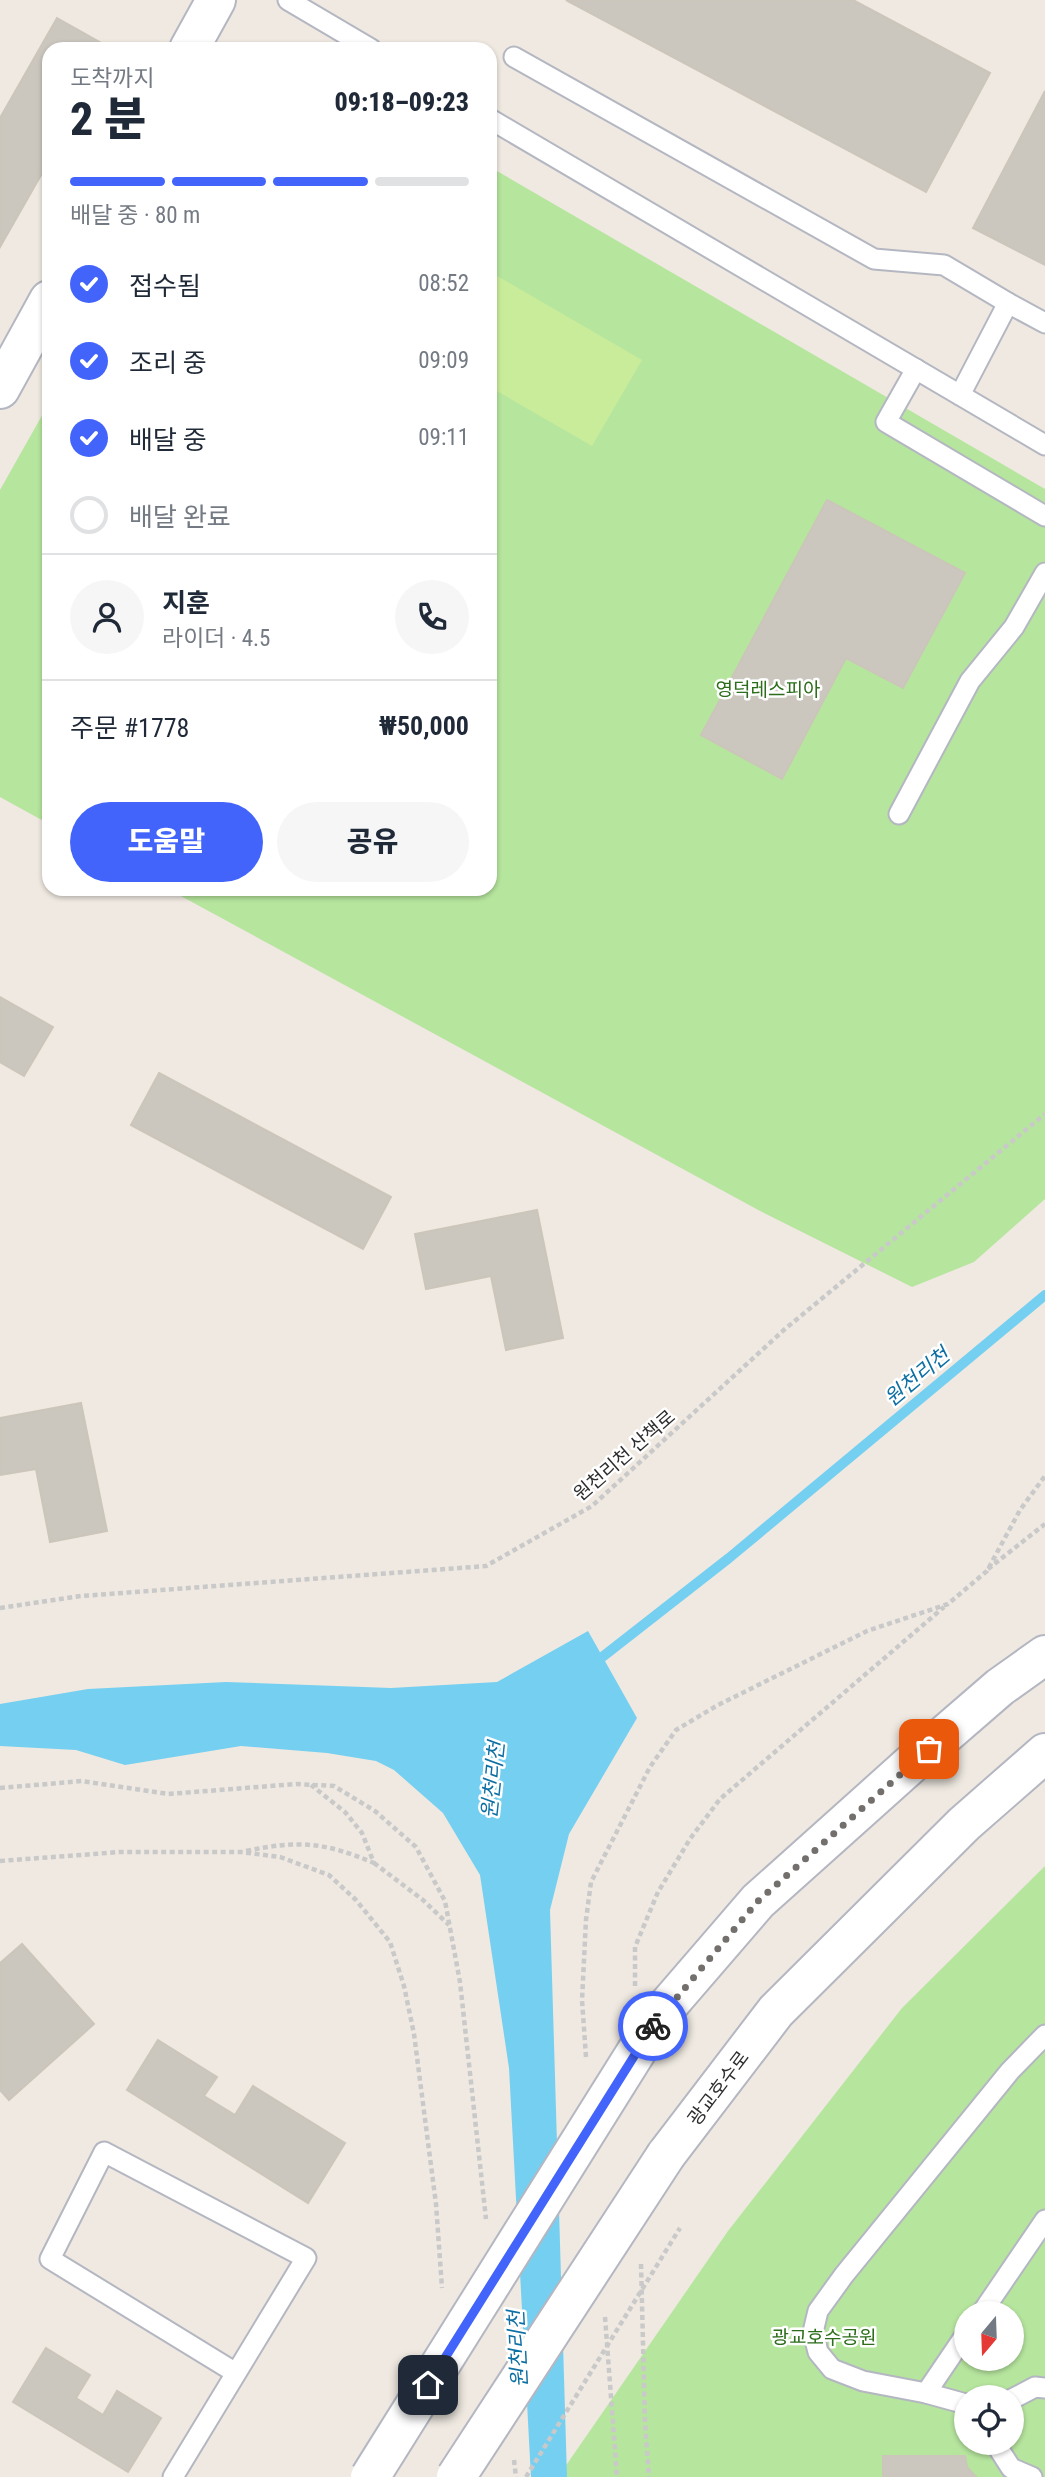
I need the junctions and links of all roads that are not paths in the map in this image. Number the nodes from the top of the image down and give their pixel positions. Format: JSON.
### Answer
{"nodes":[{"id":1,"x":216,"y":0,"type":"edge"},
{"id":2,"x":288,"y":0,"type":"edge"},
{"id":3,"x":193,"y":42,"type":"edge"},
{"id":4,"x":359,"y":42,"type":"edge"},
{"id":5,"x":514,"y":57,"type":"dead end"},
{"id":6,"x":497,"y":123,"type":"edge"},
{"id":7,"x":1008,"y":303,"type":"junction"},
{"id":8,"x":42,"y":313,"type":"edge"},
{"id":9,"x":1045,"y":323,"type":"edge"},
{"id":10,"x":916,"y":369,"type":"junction"},
{"id":11,"x":0,"y":389,"type":"edge"},
{"id":12,"x":960,"y":395,"type":"junction"},
{"id":13,"x":1045,"y":444,"type":"edge"},
{"id":14,"x":1045,"y":516,"type":"edge"},
{"id":15,"x":1045,"y":573,"type":"edge"},
{"id":16,"x":899,"y":814,"type":"dead end"},
{"id":17,"x":1045,"y":1638,"type":"edge"},
{"id":18,"x":1045,"y":1656,"type":"edge"},
{"id":19,"x":1000,"y":1687,"type":"junction"},
{"id":20,"x":1045,"y":1753,"type":"edge"},
{"id":21,"x":1045,"y":2035,"type":"edge"},
{"id":22,"x":1045,"y":2220,"type":"edge"},
{"id":23,"x":990,"y":2301,"type":"edge"},
{"id":24,"x":954,"y":2352,"type":"edge"},
{"id":25,"x":236,"y":2373,"type":"junction"},
{"id":26,"x":1045,"y":2388,"type":"edge"},
{"id":27,"x":926,"y":2393,"type":"junction"},
{"id":28,"x":1024,"y":2393,"type":"edge"},
{"id":29,"x":954,"y":2401,"type":"edge"},
{"id":30,"x":1003,"y":2455,"type":"edge"},
{"id":31,"x":173,"y":2477,"type":"edge"},
{"id":32,"x":370,"y":2477,"type":"edge"},
{"id":33,"x":456,"y":2477,"type":"edge"},
{"id":34,"x":1031,"y":2477,"type":"edge"}],
"edges":[{"from":1,"to":3,"type":"main road"},
{"from":2,"to":4,"type":"lane"},
{"from":5,"to":7,"type":"lane"},
{"from":6,"to":10,"type":"lane"},
{"from":7,"to":9,"type":"lane"},
{"from":7,"to":12,"type":"lane"},
{"from":8,"to":11,"type":"main road"},
{"from":10,"to":12,"type":"lane"},
{"from":10,"to":14,"type":"lane"},
{"from":12,"to":13,"type":"lane"},
{"from":15,"to":16,"type":"lane"},
{"from":17,"to":19,"type":"main road"},
{"from":18,"to":19,"type":"main road"},
{"from":19,"to":32,"type":"main road","bridge":true},
{"from":20,"to":33,"type":"main road","name":"광교호수로","bridge":true},
{"from":21,"to":27,"type":"lane"},
{"from":22,"to":23,"type":"lane"},
{"from":24,"to":27,"type":"lane"},
{"from":25,"to":25,"type":"lane"},
{"from":25,"to":31,"type":"lane"},
{"from":26,"to":28,"type":"lane"},
{"from":27,"to":29,"type":"lane"},
{"from":30,"to":34,"type":"lane"}]}
